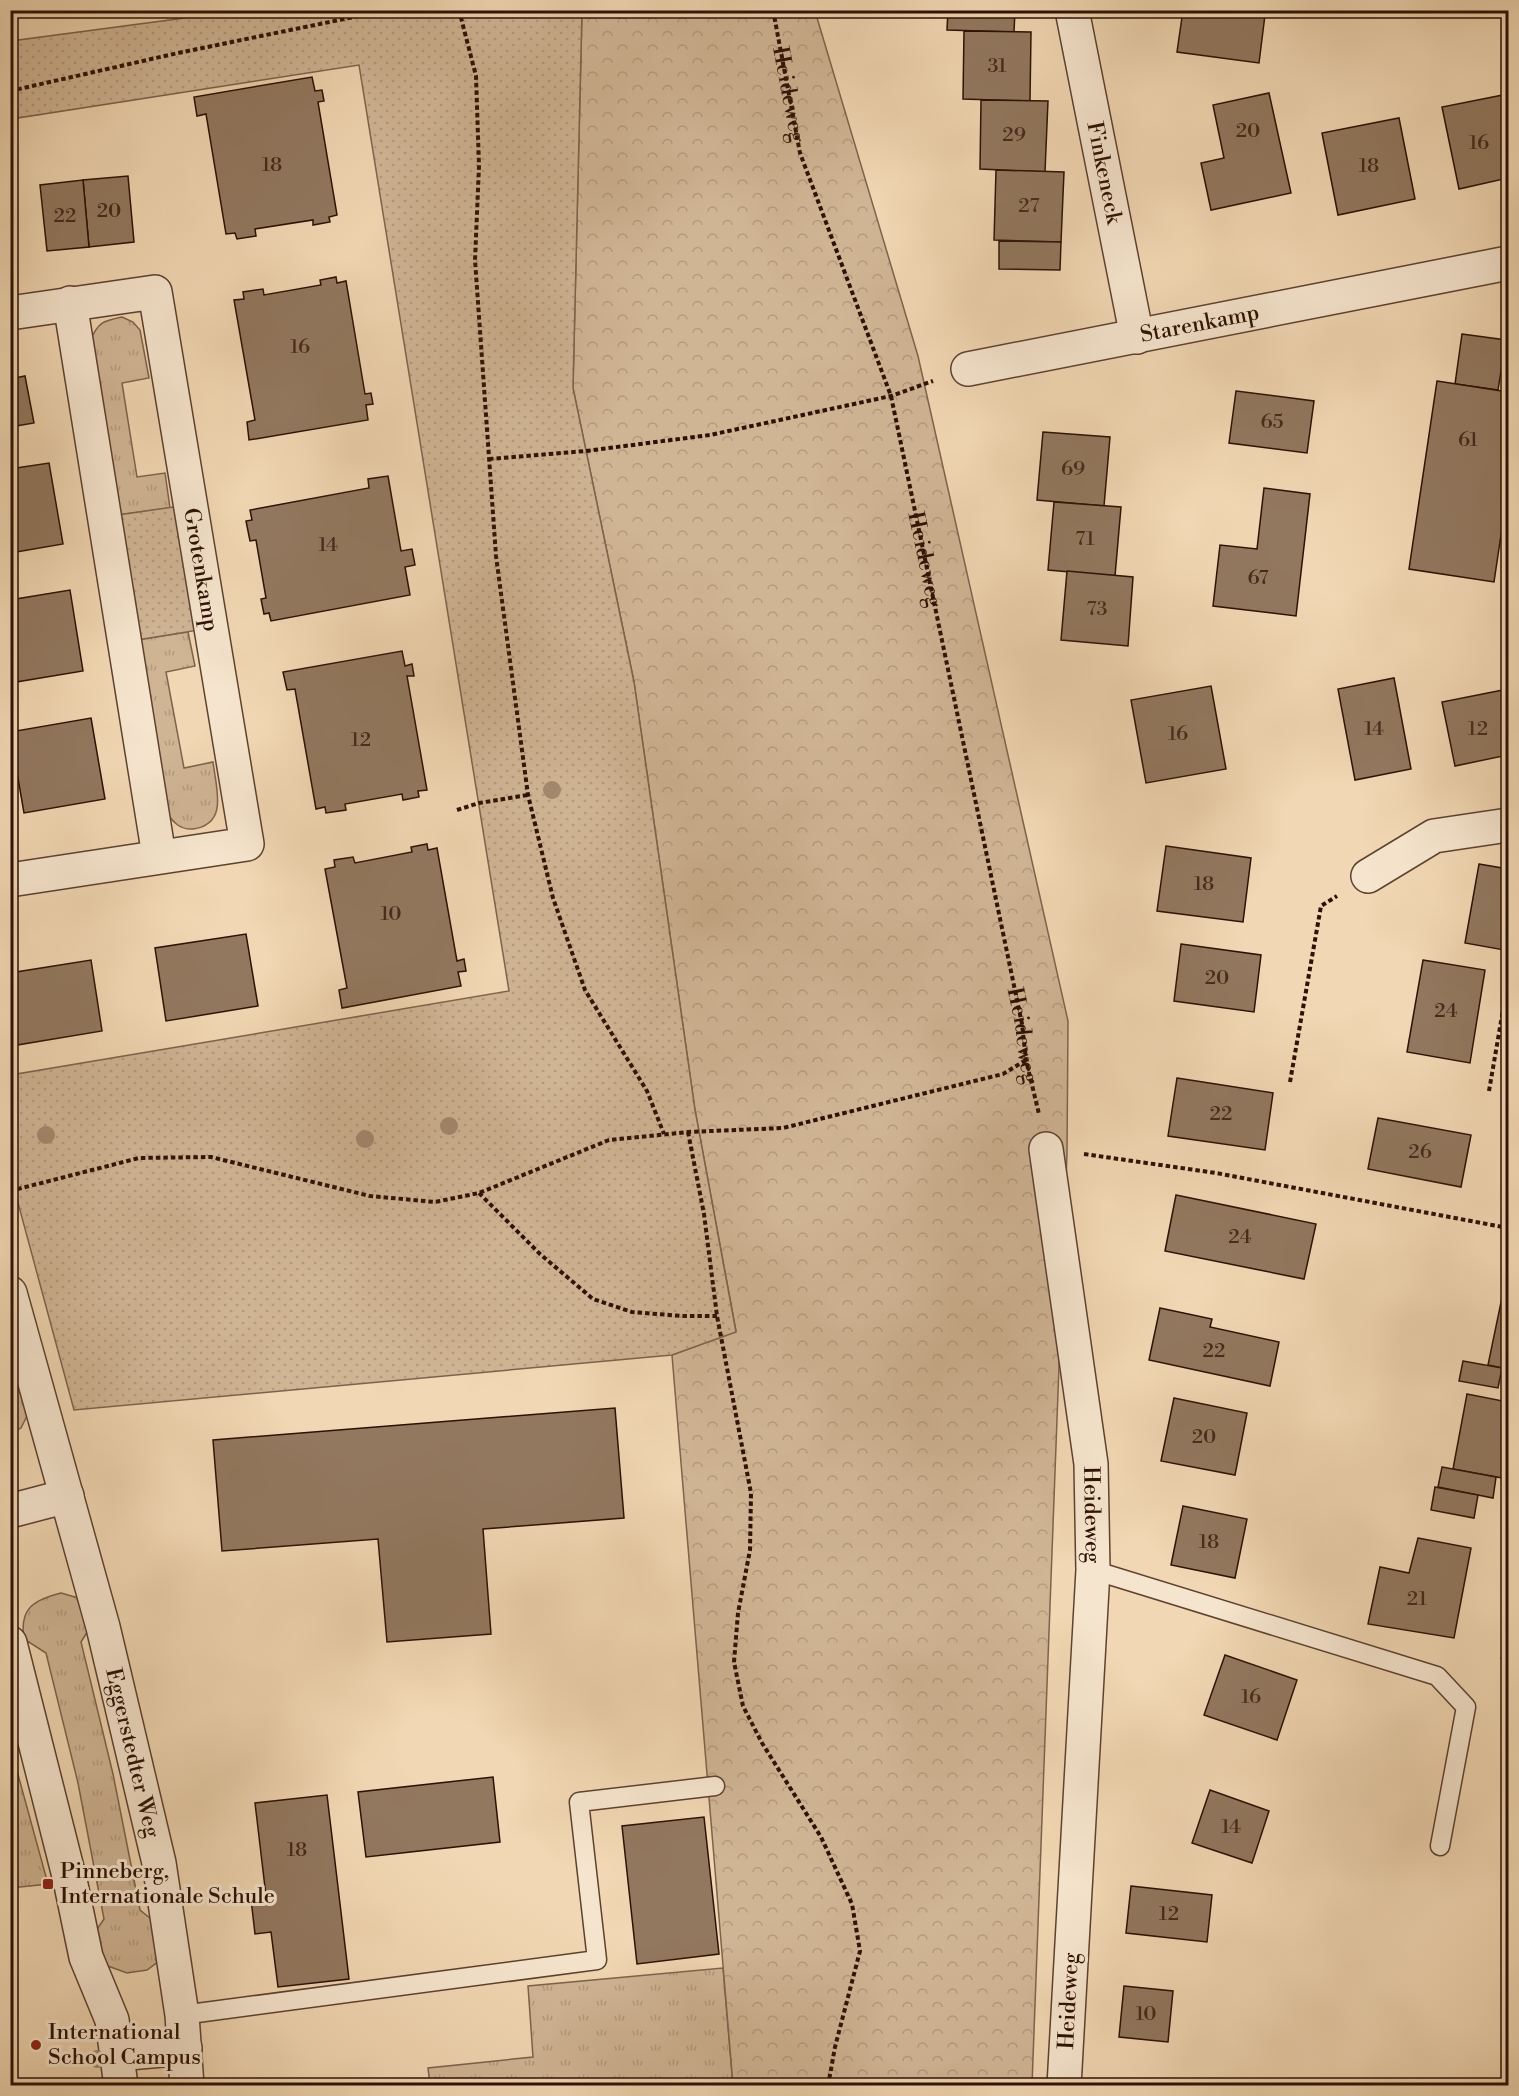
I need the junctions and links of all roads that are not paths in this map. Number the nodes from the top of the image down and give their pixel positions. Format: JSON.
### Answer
{"nodes":[{"id":1,"x":1072,"y":10,"type":"edge"},
{"id":2,"x":1509,"y":263,"type":"edge"},
{"id":3,"x":70,"y":303,"type":"junction"},
{"id":4,"x":10,"y":313,"type":"edge"},
{"id":5,"x":1137,"y":337,"type":"junction"},
{"id":6,"x":968,"y":369,"type":"road end"},
{"id":7,"x":1509,"y":825,"type":"edge"},
{"id":8,"x":159,"y":856,"type":"junction"},
{"id":9,"x":1368,"y":876,"type":"road end"},
{"id":10,"x":10,"y":880,"type":"edge"},
{"id":11,"x":1046,"y":1149,"type":"road end"},
{"id":12,"x":10,"y":1293,"type":"edge"},
{"id":13,"x":67,"y":1496,"type":"junction"},
{"id":14,"x":10,"y":1511,"type":"edge"},
{"id":15,"x":1093,"y":1570,"type":"junction"},
{"id":16,"x":10,"y":1642,"type":"edge"},
{"id":17,"x":715,"y":1786,"type":"dead end"},
{"id":18,"x":1440,"y":1846,"type":"dead end"},
{"id":19,"x":182,"y":2015,"type":"junction"},
{"id":20,"x":185,"y":2048,"type":"junction"},
{"id":21,"x":119,"y":2070,"type":"edge"},
{"id":22,"x":187,"y":2085,"type":"edge"},
{"id":23,"x":1064,"y":2085,"type":"edge"}],
"edges":[{"from":1,"to":5,"type":"street","name":"Finkeneck"},
{"from":2,"to":5,"type":"street","name":"Starenkamp"},
{"from":3,"to":4,"type":"street","name":"Grotenkamp"},
{"from":3,"to":8,"type":"street"},
{"from":3,"to":8,"type":"street","name":"Grotenkamp"},
{"from":5,"to":6,"type":"street","name":"Starenkamp"},
{"from":7,"to":9,"type":"street"},
{"from":8,"to":10,"type":"street","name":"Grotenkamp"},
{"from":11,"to":15,"type":"street","name":"Heideweg"},
{"from":12,"to":13,"type":"street","name":"Eggerstedter Weg"},
{"from":13,"to":14,"type":"street"},
{"from":13,"to":19,"type":"street","name":"Eggerstedter Weg"},
{"from":15,"to":18,"type":"lane"},
{"from":15,"to":23,"type":"street","name":"Heideweg"},
{"from":16,"to":21,"type":"street"},
{"from":17,"to":19,"type":"lane"},
{"from":19,"to":20,"type":"street","name":"Eggerstedter Weg"},
{"from":20,"to":21,"type":"street"},
{"from":20,"to":22,"type":"street","name":"Eggerstedter Weg"}]}
